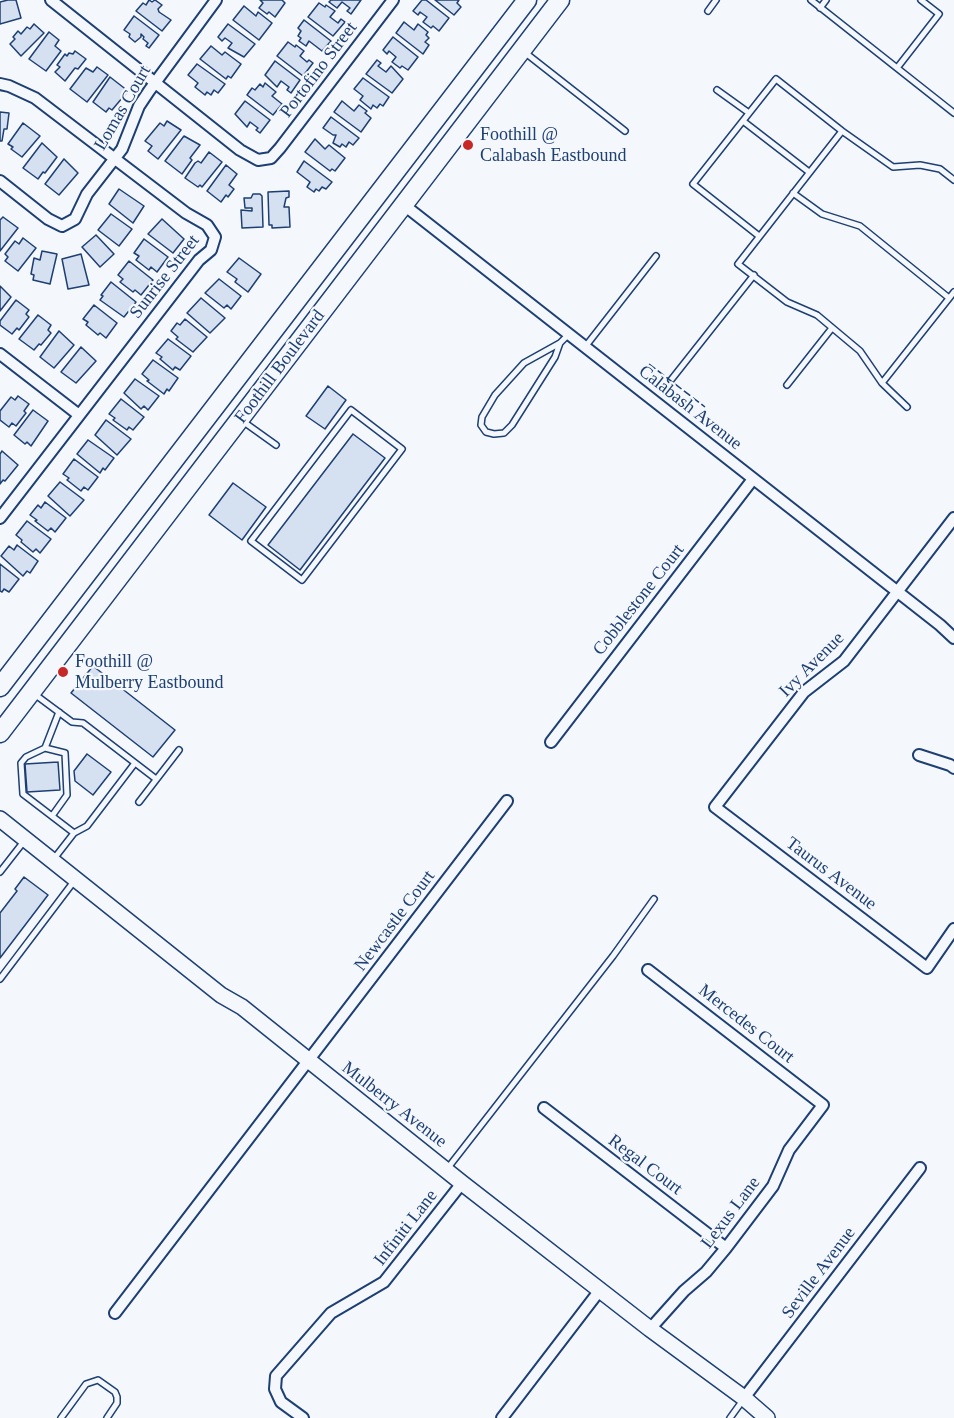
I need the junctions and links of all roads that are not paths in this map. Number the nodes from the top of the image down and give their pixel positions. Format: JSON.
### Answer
{"nodes":[{"id":1,"x":51,"y":0,"type":"edge"},
{"id":2,"x":216,"y":0,"type":"edge"},
{"id":3,"x":393,"y":0,"type":"edge"},
{"id":4,"x":527,"y":0,"type":"edge"},
{"id":5,"x":561,"y":0,"type":"edge"},
{"id":6,"x":716,"y":0,"type":"edge"},
{"id":7,"x":811,"y":0,"type":"edge"},
{"id":8,"x":826,"y":0,"type":"edge"},
{"id":9,"x":921,"y":0,"type":"edge"},
{"id":10,"x":820,"y":8,"type":"junction"},
{"id":11,"x":708,"y":11,"type":"dead end"},
{"id":12,"x":522,"y":50,"type":"junction"},
{"id":13,"x":897,"y":68,"type":"junction"},
{"id":14,"x":155,"y":81,"type":"junction"},
{"id":15,"x":0,"y":84,"type":"edge"},
{"id":16,"x":717,"y":90,"type":"dead end"},
{"id":17,"x":749,"y":113,"type":"junction"},
{"id":18,"x":954,"y":113,"type":"edge"},
{"id":19,"x":743,"y":121,"type":"junction"},
{"id":20,"x":625,"y":131,"type":"dead end"},
{"id":21,"x":842,"y":131,"type":"junction"},
{"id":22,"x":114,"y":159,"type":"junction"},
{"id":23,"x":809,"y":172,"type":"junction"},
{"id":24,"x":954,"y":180,"type":"edge"},
{"id":25,"x":0,"y":181,"type":"edge"},
{"id":26,"x":793,"y":193,"type":"junction"},
{"id":27,"x":404,"y":205,"type":"junction"},
{"id":28,"x":759,"y":236,"type":"junction"},
{"id":29,"x":656,"y":256,"type":"dead end"},
{"id":30,"x":754,"y":275,"type":"junction"},
{"id":31,"x":954,"y":292,"type":"edge"},
{"id":32,"x":949,"y":298,"type":"junction"},
{"id":33,"x":832,"y":328,"type":"junction"},
{"id":34,"x":569,"y":334,"type":"junction"},
{"id":35,"x":560,"y":343,"type":"junction"},
{"id":36,"x":585,"y":347,"type":"junction"},
{"id":37,"x":0,"y":354,"type":"edge"},
{"id":38,"x":671,"y":380,"type":"dead end"},
{"id":39,"x":882,"y":383,"type":"junction"},
{"id":40,"x":787,"y":385,"type":"dead end"},
{"id":41,"x":907,"y":407,"type":"dead end"},
{"id":42,"x":79,"y":415,"type":"junction"},
{"id":43,"x":240,"y":419,"type":"junction"},
{"id":44,"x":276,"y":445,"type":"dead end"},
{"id":45,"x":753,"y":479,"type":"junction"},
{"id":46,"x":284,"y":498,"type":"joint"},
{"id":47,"x":0,"y":518,"type":"edge"},
{"id":48,"x":954,"y":518,"type":"edge"},
{"id":49,"x":897,"y":592,"type":"junction"},
{"id":50,"x":954,"y":638,"type":"edge"},
{"id":51,"x":0,"y":687,"type":"edge"},
{"id":52,"x":32,"y":692,"type":"junction"},
{"id":53,"x":59,"y":712,"type":"junction"},
{"id":54,"x":0,"y":733,"type":"edge"},
{"id":55,"x":551,"y":742,"type":"dead end"},
{"id":56,"x":45,"y":748,"type":"junction"},
{"id":57,"x":179,"y":750,"type":"dead end"},
{"id":58,"x":919,"y":755,"type":"dead end"},
{"id":59,"x":135,"y":763,"type":"junction"},
{"id":60,"x":954,"y":768,"type":"edge"},
{"id":61,"x":156,"y":779,"type":"junction"},
{"id":62,"x":507,"y":801,"type":"dead end"},
{"id":63,"x":139,"y":802,"type":"dead end"},
{"id":64,"x":715,"y":807,"type":"joint"},
{"id":65,"x":52,"y":816,"type":"junction"},
{"id":66,"x":0,"y":819,"type":"edge"},
{"id":67,"x":74,"y":833,"type":"junction"},
{"id":68,"x":26,"y":840,"type":"junction"},
{"id":69,"x":53,"y":861,"type":"junction"},
{"id":70,"x":0,"y":872,"type":"edge"},
{"id":71,"x":76,"y":879,"type":"junction"},
{"id":72,"x":654,"y":899,"type":"dead end"},
{"id":73,"x":954,"y":929,"type":"edge"},
{"id":74,"x":648,"y":970,"type":"dead end"},
{"id":75,"x":0,"y":979,"type":"edge"},
{"id":76,"x":308,"y":1062,"type":"junction"},
{"id":77,"x":823,"y":1105,"type":"joint"},
{"id":78,"x":544,"y":1108,"type":"dead end"},
{"id":79,"x":920,"y":1168,"type":"dead end"},
{"id":80,"x":446,"y":1170,"type":"junction"},
{"id":81,"x":462,"y":1183,"type":"junction"},
{"id":82,"x":726,"y":1248,"type":"junction"},
{"id":83,"x":600,"y":1290,"type":"junction"},
{"id":84,"x":115,"y":1313,"type":"dead end"},
{"id":85,"x":650,"y":1329,"type":"junction"},
{"id":86,"x":744,"y":1398,"type":"junction"},
{"id":87,"x":60,"y":1418,"type":"edge"},
{"id":88,"x":107,"y":1418,"type":"edge"},
{"id":89,"x":303,"y":1418,"type":"edge"},
{"id":90,"x":502,"y":1418,"type":"edge"},
{"id":91,"x":730,"y":1418,"type":"edge"},
{"id":92,"x":767,"y":1418,"type":"edge"}],
"edges":[{"from":1,"to":14,"type":"street"},
{"from":2,"to":14,"type":"street","name":"Lomas Court"},
{"from":3,"to":14,"type":"street","name":"Portofino Street"},
{"from":4,"to":51,"type":"main road","name":"Foothill Boulevard"},
{"from":5,"to":12,"type":"main road","name":"Foothill Boulevard"},
{"from":6,"to":11,"type":"lane"},
{"from":7,"to":10,"type":"lane"},
{"from":8,"to":10,"type":"lane"},
{"from":9,"to":13,"type":"lane"},
{"from":10,"to":13,"type":"lane"},
{"from":12,"to":20,"type":"lane"},
{"from":12,"to":27,"type":"main road","name":"Foothill Boulevard"},
{"from":13,"to":18,"type":"lane"},
{"from":14,"to":22,"type":"street","name":"Lomas Court"},
{"from":15,"to":22,"type":"street","name":"Sunrise Street"},
{"from":16,"to":17,"type":"lane"},
{"from":17,"to":19,"type":"lane"},
{"from":17,"to":21,"type":"lane"},
{"from":19,"to":23,"type":"lane"},
{"from":19,"to":28,"type":"lane"},
{"from":21,"to":23,"type":"lane"},
{"from":21,"to":24,"type":"lane"},
{"from":22,"to":25,"type":"street","name":"Lomas Court"},
{"from":22,"to":42,"type":"street","name":"Sunrise Street"},
{"from":23,"to":26,"type":"lane"},
{"from":26,"to":28,"type":"lane"},
{"from":26,"to":32,"type":"lane"},
{"from":27,"to":34,"type":"street","name":"Calabash Avenue"},
{"from":27,"to":43,"type":"main road","name":"Foothill Boulevard"},
{"from":28,"to":30,"type":"lane"},
{"from":29,"to":36,"type":"lane"},
{"from":30,"to":33,"type":"lane"},
{"from":30,"to":38,"type":"lane"},
{"from":31,"to":32,"type":"lane"},
{"from":32,"to":39,"type":"lane"},
{"from":33,"to":39,"type":"lane"},
{"from":33,"to":40,"type":"lane"},
{"from":34,"to":35,"type":"lane"},
{"from":34,"to":36,"type":"street","name":"Calabash Avenue"},
{"from":35,"to":35,"type":"lane"},
{"from":36,"to":45,"type":"street","name":"Calabash Avenue"},
{"from":37,"to":42,"type":"street"},
{"from":39,"to":41,"type":"lane"},
{"from":42,"to":47,"type":"street","name":"Sunrise Street"},
{"from":43,"to":44,"type":"lane"},
{"from":43,"to":52,"type":"main road","name":"Foothill Boulevard"},
{"from":45,"to":49,"type":"street","name":"Calabash Avenue"},
{"from":45,"to":55,"type":"street","name":"Cobblestone Court"},
{"from":46,"to":46,"type":"lane"},
{"from":48,"to":49,"type":"street","name":"Ivy Avenue"},
{"from":49,"to":50,"type":"street","name":"Calabash Avenue"},
{"from":49,"to":64,"type":"street","name":"Ivy Avenue"},
{"from":52,"to":53,"type":"lane"},
{"from":52,"to":54,"type":"main road","name":"Foothill Boulevard"},
{"from":53,"to":56,"type":"lane"},
{"from":53,"to":59,"type":"lane"},
{"from":56,"to":65,"type":"lane"},
{"from":56,"to":65,"type":"lane"},
{"from":57,"to":61,"type":"lane"},
{"from":58,"to":60,"type":"street"},
{"from":59,"to":61,"type":"lane"},
{"from":59,"to":67,"type":"lane"},
{"from":61,"to":63,"type":"lane"},
{"from":62,"to":76,"type":"street","name":"Newcastle Court"},
{"from":64,"to":73,"type":"street","name":"Taurus Avenue"},
{"from":65,"to":67,"type":"lane"},
{"from":66,"to":68,"type":"street","name":"Mulberry Avenue"},
{"from":67,"to":69,"type":"lane"},
{"from":68,"to":69,"type":"street","name":"Mulberry Avenue"},
{"from":68,"to":70,"type":"lane"},
{"from":69,"to":71,"type":"street","name":"Mulberry Avenue"},
{"from":71,"to":75,"type":"lane"},
{"from":71,"to":76,"type":"street","name":"Mulberry Avenue"},
{"from":72,"to":80,"type":"lane"},
{"from":74,"to":77,"type":"street","name":"Mercedes Court"},
{"from":76,"to":80,"type":"street","name":"Mulberry Avenue"},
{"from":76,"to":84,"type":"street","name":"Newcastle Court"},
{"from":77,"to":82,"type":"street","name":"Lexus Lane"},
{"from":78,"to":82,"type":"street","name":"Regal Court"},
{"from":79,"to":86,"type":"street","name":"Seville Avenue"},
{"from":80,"to":81,"type":"street","name":"Mulberry Avenue"},
{"from":81,"to":83,"type":"street","name":"Mulberry Avenue"},
{"from":81,"to":89,"type":"street","name":"Infiniti Lane"},
{"from":82,"to":85,"type":"street","name":"Lexus Lane"},
{"from":83,"to":85,"type":"street","name":"Mulberry Avenue"},
{"from":83,"to":90,"type":"street"},
{"from":85,"to":86,"type":"street","name":"Mulberry Avenue"},
{"from":86,"to":91,"type":"lane"},
{"from":86,"to":92,"type":"street","name":"Mulberry Avenue"},
{"from":87,"to":88,"type":"lane"}]}
